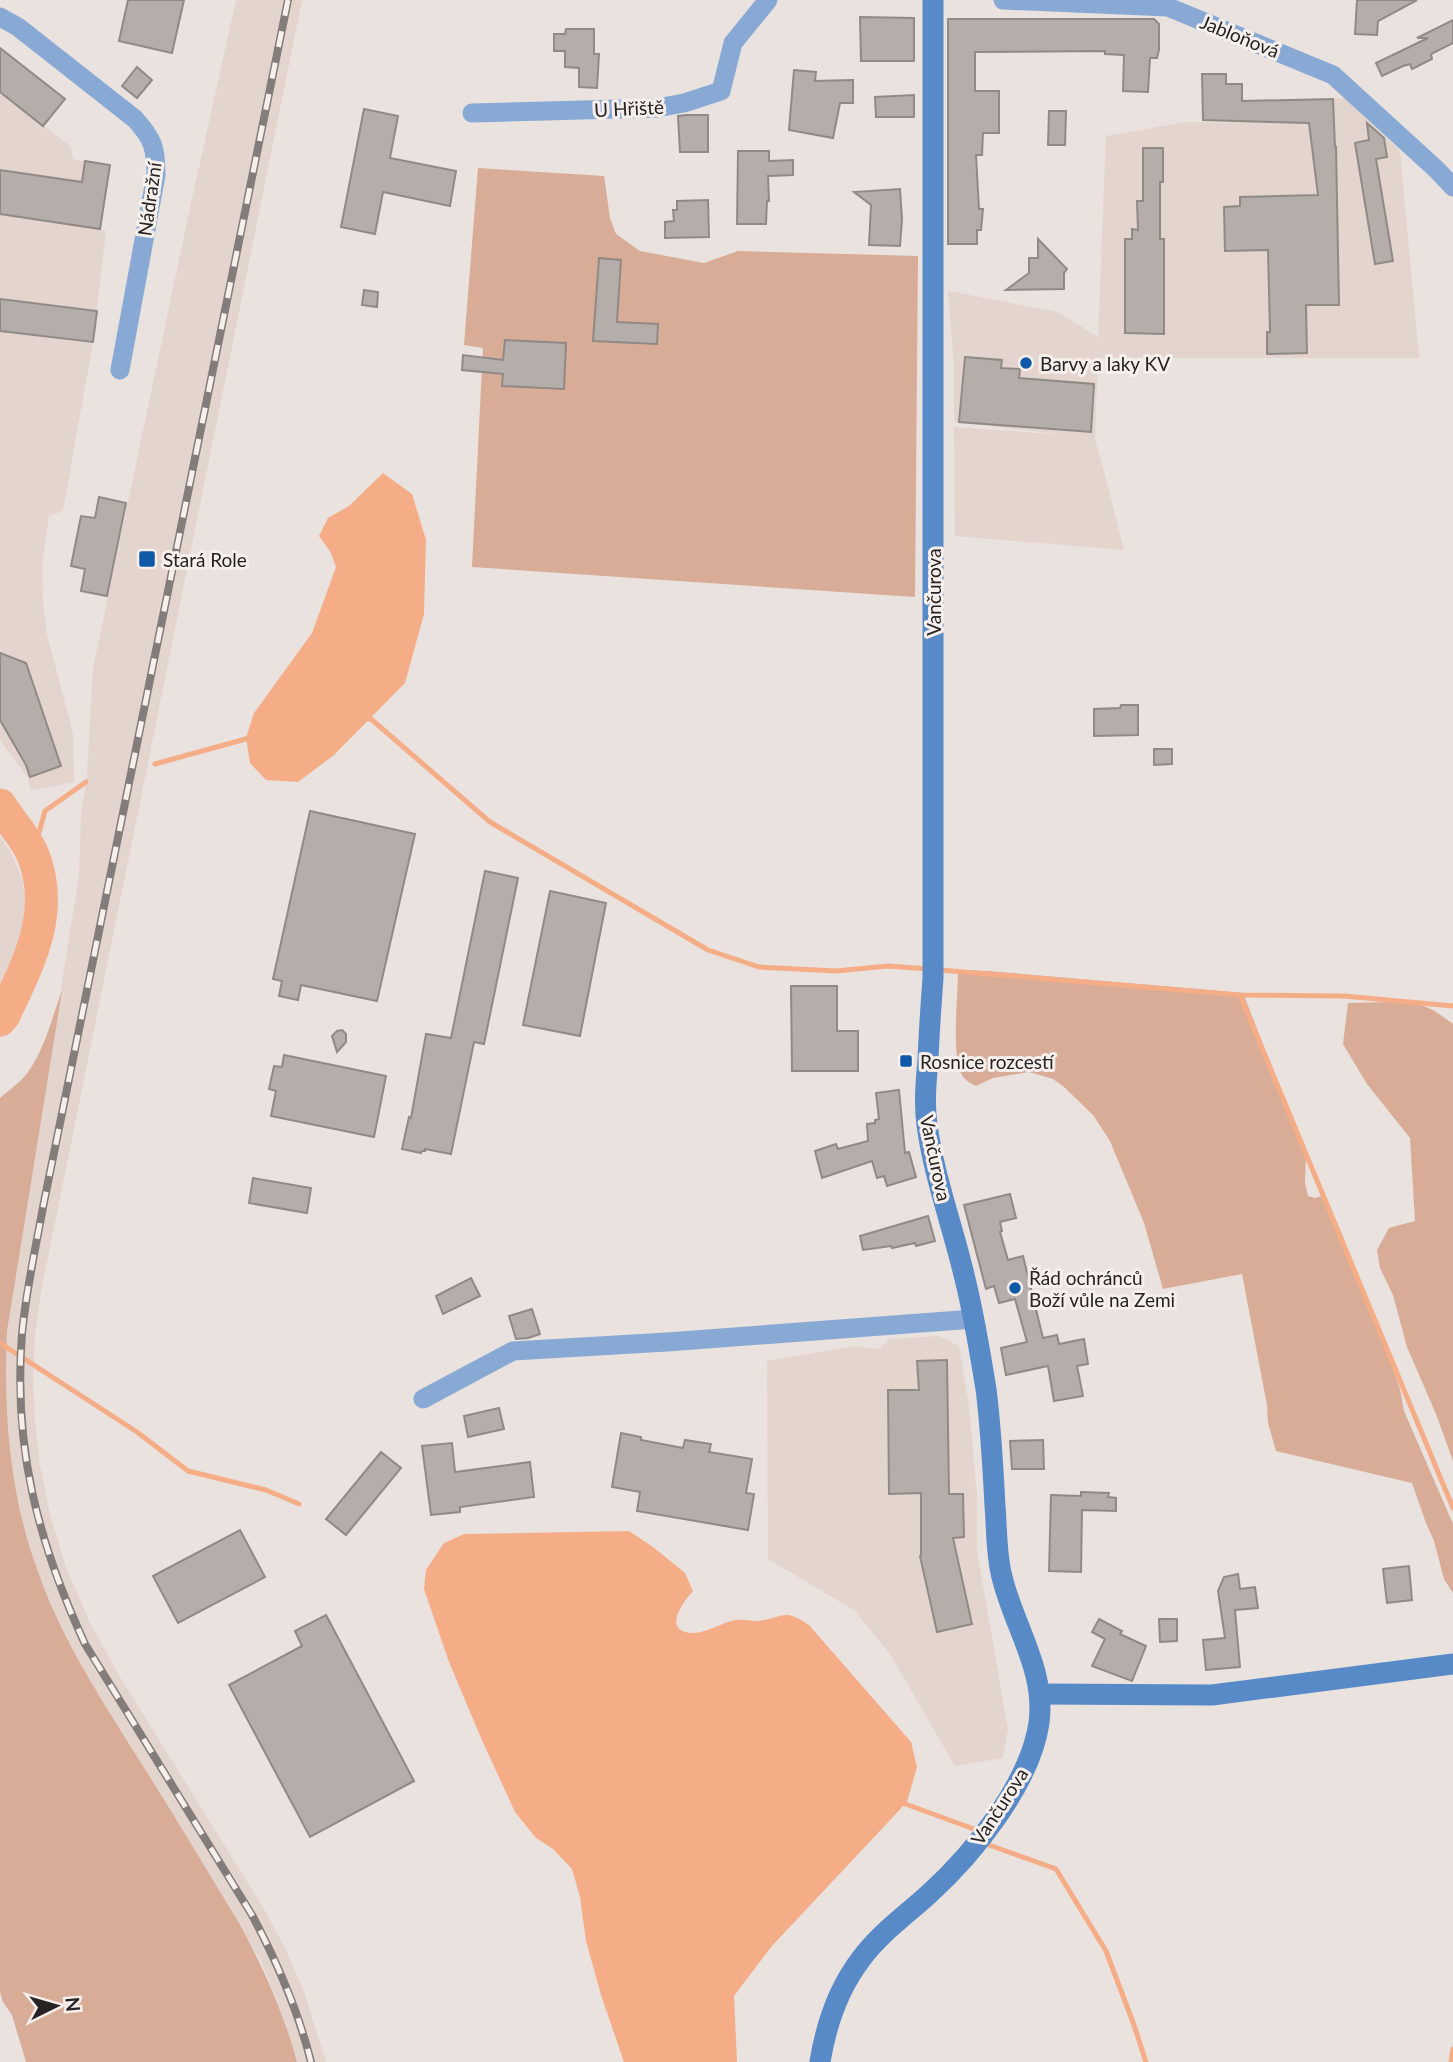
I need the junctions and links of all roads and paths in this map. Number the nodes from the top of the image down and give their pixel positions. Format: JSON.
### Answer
{"nodes":[{"id":1,"x":768,"y":0,"type":"edge"},
{"id":2,"x":933,"y":0,"type":"edge"},
{"id":3,"x":1003,"y":0,"type":"edge"},
{"id":4,"x":1168,"y":3,"type":"edge"},
{"id":5,"x":0,"y":17,"type":"edge"},
{"id":6,"x":472,"y":113,"type":"dead end"},
{"id":7,"x":1445,"y":167,"type":"edge"},
{"id":8,"x":1453,"y":187,"type":"edge"},
{"id":9,"x":120,"y":370,"type":"dead end"},
{"id":10,"x":974,"y":1319,"type":"junction"},
{"id":11,"x":423,"y":1399,"type":"dead end"},
{"id":12,"x":1453,"y":1664,"type":"edge"},
{"id":13,"x":1040,"y":1694,"type":"junction"},
{"id":14,"x":820,"y":2062,"type":"edge"}],
"edges":[{"from":1,"to":6,"type":"street","name":"U Hřiště"},
{"from":2,"to":10,"type":"street","name":"Vančurova"},
{"from":3,"to":4,"type":"street","name":"Jabloňová"},
{"from":4,"to":7,"type":"street","name":"Jabloňová"},
{"from":5,"to":9,"type":"street","name":"Nádražní"},
{"from":7,"to":8,"type":"street","name":"Jabloňová"},
{"from":10,"to":11,"type":"street"},
{"from":10,"to":13,"type":"street","name":"Vančurova"},
{"from":12,"to":13,"type":"street"},
{"from":13,"to":14,"type":"street","name":"Vančurova"}]}
